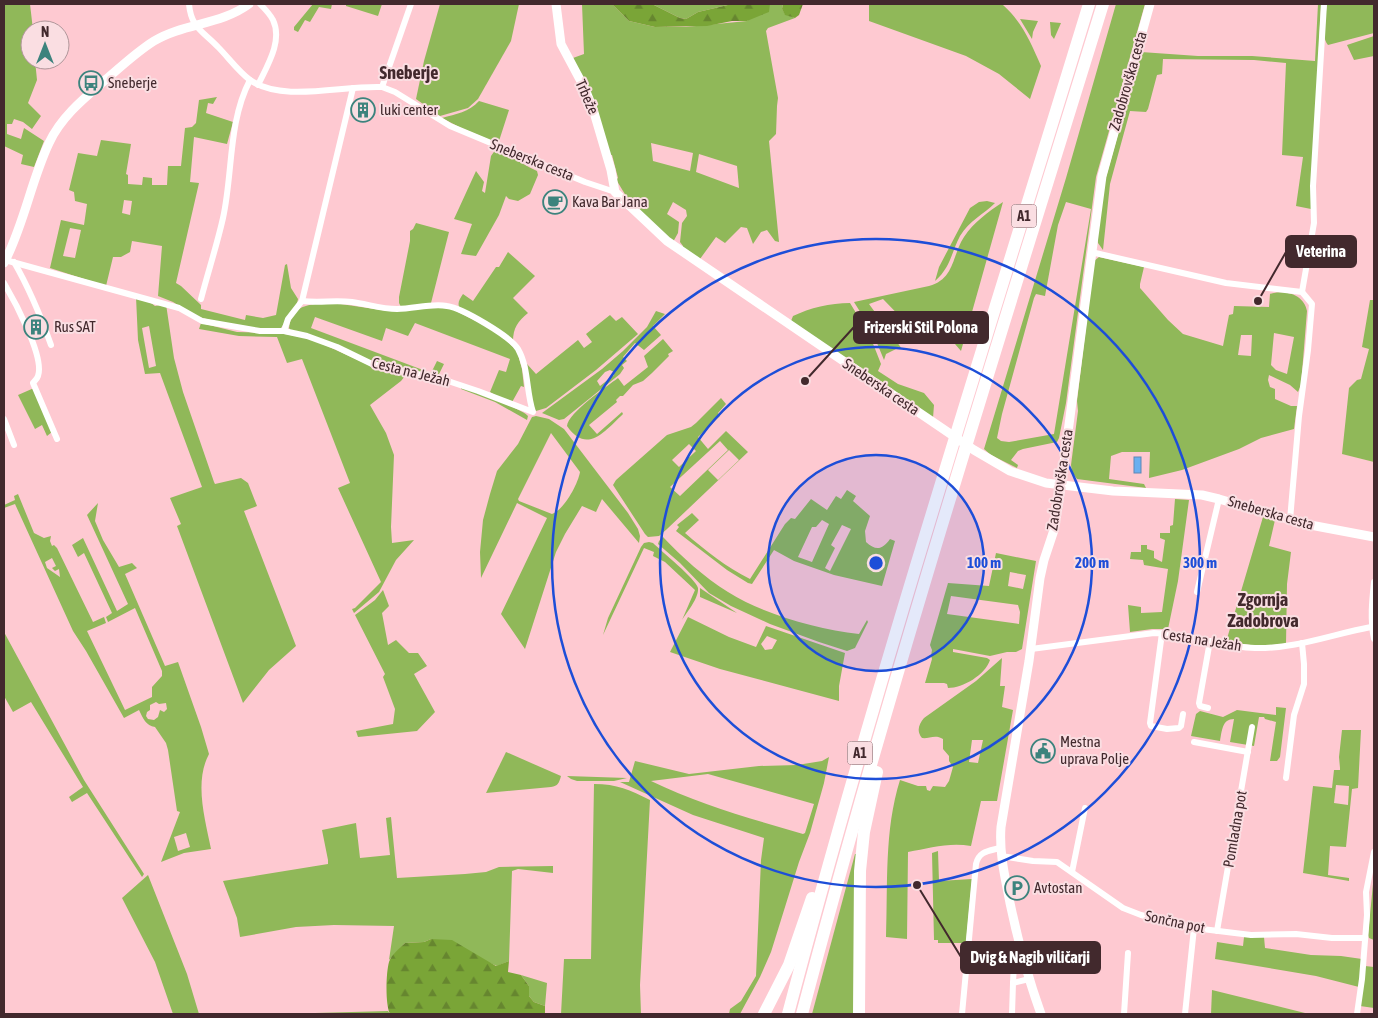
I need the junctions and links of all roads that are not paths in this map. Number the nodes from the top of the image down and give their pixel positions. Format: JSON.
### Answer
{"nodes":[{"id":1,"x":189,"y":4,"type":"edge"},
{"id":2,"x":249,"y":4,"type":"edge"},
{"id":3,"x":260,"y":4,"type":"edge"},
{"id":4,"x":411,"y":4,"type":"edge"},
{"id":5,"x":556,"y":4,"type":"edge"},
{"id":6,"x":1089,"y":4,"type":"edge"},
{"id":7,"x":1103,"y":4,"type":"edge"},
{"id":8,"x":1150,"y":4,"type":"edge"},
{"id":9,"x":1324,"y":4,"type":"edge"},
{"id":10,"x":195,"y":26,"type":"junction"},
{"id":11,"x":250,"y":80,"type":"junction"},
{"id":12,"x":258,"y":85,"type":"junction"},
{"id":13,"x":382,"y":87,"type":"junction"},
{"id":14,"x":353,"y":88,"type":"junction"},
{"id":15,"x":615,"y":192,"type":"junction"},
{"id":16,"x":1091,"y":252,"type":"junction"},
{"id":17,"x":8,"y":262,"type":"edge"},
{"id":18,"x":4,"y":283,"type":"edge"},
{"id":19,"x":1302,"y":292,"type":"junction"},
{"id":20,"x":201,"y":299,"type":"dead end"},
{"id":21,"x":302,"y":300,"type":"junction"},
{"id":22,"x":284,"y":331,"type":"junction"},
{"id":23,"x":52,"y":345,"type":"dead end"},
{"id":24,"x":4,"y":419,"type":"edge"},
{"id":25,"x":57,"y":439,"type":"dead end"},
{"id":26,"x":14,"y":445,"type":"dead end"},
{"id":27,"x":1061,"y":485,"type":"junction"},
{"id":28,"x":1219,"y":499,"type":"junction"},
{"id":29,"x":1290,"y":520,"type":"junction"},
{"id":30,"x":1374,"y":537,"type":"edge"},
{"id":31,"x":1374,"y":582,"type":"edge"},
{"id":32,"x":1197,"y":592,"type":"dead end"},
{"id":33,"x":1371,"y":627,"type":"junction"},
{"id":34,"x":1162,"y":632,"type":"junction"},
{"id":35,"x":1374,"y":640,"type":"edge"},
{"id":36,"x":1210,"y":641,"type":"junction"},
{"id":37,"x":1302,"y":643,"type":"junction"},
{"id":38,"x":1031,"y":650,"type":"junction"},
{"id":39,"x":1208,"y":708,"type":"dead end"},
{"id":40,"x":1183,"y":714,"type":"dead end"},
{"id":41,"x":1252,"y":727,"type":"dead end"},
{"id":42,"x":881,"y":730,"type":"junction"},
{"id":43,"x":1194,"y":742,"type":"dead end"},
{"id":44,"x":1248,"y":752,"type":"junction"},
{"id":45,"x":1286,"y":778,"type":"dead end"},
{"id":46,"x":1085,"y":808,"type":"dead end"},
{"id":47,"x":1001,"y":852,"type":"junction"},
{"id":48,"x":1374,"y":852,"type":"edge"},
{"id":49,"x":827,"y":870,"type":"junction"},
{"id":50,"x":1072,"y":872,"type":"junction"},
{"id":51,"x":1194,"y":928,"type":"junction"},
{"id":52,"x":1217,"y":931,"type":"junction"},
{"id":53,"x":1365,"y":938,"type":"junction"},
{"id":54,"x":1128,"y":953,"type":"dead end"},
{"id":55,"x":1014,"y":964,"type":"dead end"},
{"id":56,"x":1029,"y":979,"type":"junction"},
{"id":57,"x":1013,"y":983,"type":"junction"},
{"id":58,"x":764,"y":1014,"type":"edge"},
{"id":59,"x":788,"y":1014,"type":"edge"},
{"id":60,"x":802,"y":1014,"type":"edge"},
{"id":61,"x":859,"y":1014,"type":"edge"},
{"id":62,"x":962,"y":1014,"type":"edge"},
{"id":63,"x":1012,"y":1014,"type":"edge"},
{"id":64,"x":1041,"y":1014,"type":"edge"},
{"id":65,"x":1124,"y":1014,"type":"edge"},
{"id":66,"x":1185,"y":1014,"type":"edge"},
{"id":67,"x":1357,"y":1014,"type":"edge"}],
"edges":[{"from":1,"to":10,"type":"street"},
{"from":2,"to":10,"type":"main road"},
{"from":3,"to":12,"type":"street"},
{"from":4,"to":13,"type":"street"},
{"from":5,"to":15,"type":"main road","name":"Trbeže"},
{"from":6,"to":49,"type":"highway","number":"A1"},
{"from":7,"to":42,"type":"highway","number":"A1"},
{"from":8,"to":16,"type":"main road","name":"Zadobrovška cesta"},
{"from":9,"to":19,"type":"street"},
{"from":10,"to":11,"type":"street","name":"Sneberska cesta"},
{"from":10,"to":17,"type":"main road"},
{"from":11,"to":12,"type":"street","name":"Sneberska cesta"},
{"from":11,"to":20,"type":"street"},
{"from":12,"to":14,"type":"street","name":"Sneberska cesta"},
{"from":13,"to":14,"type":"street","name":"Sneberska cesta"},
{"from":13,"to":15,"type":"street","name":"Sneberska cesta"},
{"from":14,"to":21,"type":"street"},
{"from":15,"to":27,"type":"main road","name":"Sneberska cesta"},
{"from":16,"to":19,"type":"street"},
{"from":16,"to":27,"type":"main road","name":"Zadobrovška cesta"},
{"from":17,"to":22,"type":"street","name":"Cesta na Ježah"},
{"from":17,"to":23,"type":"street"},
{"from":18,"to":25,"type":"street"},
{"from":19,"to":29,"type":"street"},
{"from":21,"to":22,"type":"street"},
{"from":21,"to":22,"type":"street","name":"Cesta na Ježah"},
{"from":24,"to":26,"type":"street"},
{"from":27,"to":28,"type":"main road","name":"Sneberska cesta"},
{"from":27,"to":38,"type":"main road","name":"Zadobrovška cesta"},
{"from":28,"to":29,"type":"main road","name":"Sneberska cesta"},
{"from":28,"to":32,"type":"street"},
{"from":29,"to":30,"type":"main road","name":"Sneberska cesta"},
{"from":31,"to":33,"type":"street"},
{"from":33,"to":35,"type":"street"},
{"from":33,"to":37,"type":"street","name":"Cesta na Ježah"},
{"from":34,"to":36,"type":"street","name":"Cesta na Ježah"},
{"from":34,"to":38,"type":"street","name":"Cesta na Ježah"},
{"from":34,"to":40,"type":"street"},
{"from":36,"to":37,"type":"street","name":"Cesta na Ježah"},
{"from":36,"to":39,"type":"street"},
{"from":37,"to":45,"type":"street"},
{"from":38,"to":47,"type":"main road","name":"Zadobrovška cesta"},
{"from":41,"to":44,"type":"street","name":"Pomladna pot"},
{"from":42,"to":60,"type":"highway","number":"A1"},
{"from":42,"to":61,"type":"highway"},
{"from":43,"to":44,"type":"street"},
{"from":44,"to":52,"type":"street","name":"Pomladna pot"},
{"from":46,"to":50,"type":"street"},
{"from":47,"to":50,"type":"street","name":"Sončna pot"},
{"from":47,"to":56,"type":"main road","name":"Zadobrovška cesta"},
{"from":47,"to":62,"type":"street"},
{"from":48,"to":53,"type":"street"},
{"from":49,"to":58,"type":"highway"},
{"from":49,"to":59,"type":"highway","number":"A1"},
{"from":50,"to":51,"type":"street","name":"Sončna pot"},
{"from":51,"to":52,"type":"street","name":"Sončna pot"},
{"from":51,"to":66,"type":"street"},
{"from":52,"to":53,"type":"street","name":"Sončna pot"},
{"from":53,"to":67,"type":"street"},
{"from":54,"to":65,"type":"street"},
{"from":55,"to":57,"type":"street"},
{"from":56,"to":57,"type":"street"},
{"from":56,"to":64,"type":"main road","name":"Zadobrovška cesta"},
{"from":57,"to":63,"type":"street"}]}
